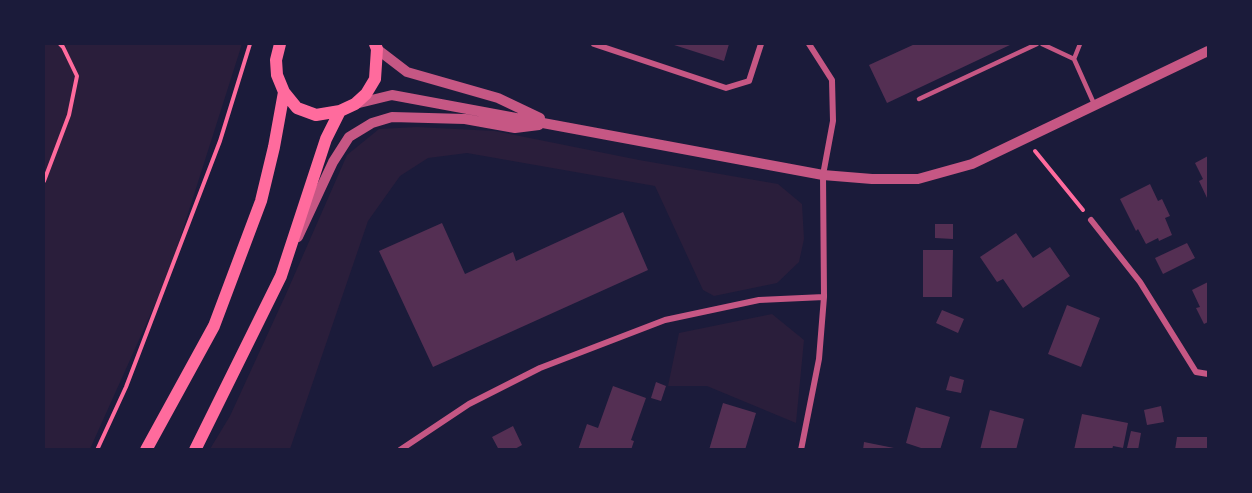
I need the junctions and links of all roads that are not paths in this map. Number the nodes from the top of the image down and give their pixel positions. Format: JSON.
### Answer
{"nodes":[{"id":1,"x":280,"y":44,"type":"edge"},
{"id":2,"x":594,"y":44,"type":"edge"},
{"id":3,"x":761,"y":44,"type":"edge"},
{"id":4,"x":809,"y":44,"type":"edge"},
{"id":5,"x":1037,"y":44,"type":"edge"},
{"id":6,"x":1042,"y":44,"type":"edge"},
{"id":7,"x":1080,"y":44,"type":"edge"},
{"id":8,"x":376,"y":46,"type":"edge"},
{"id":9,"x":1209,"y":51,"type":"edge"},
{"id":10,"x":1074,"y":59,"type":"junction"},
{"id":11,"x":284,"y":92,"type":"junction"},
{"id":12,"x":919,"y":99,"type":"dead end"},
{"id":13,"x":355,"y":104,"type":"junction"},
{"id":14,"x":1095,"y":106,"type":"junction"},
{"id":15,"x":340,"y":111,"type":"junction"},
{"id":16,"x":553,"y":124,"type":"junction"},
{"id":17,"x":824,"y":175,"type":"junction"},
{"id":18,"x":1091,"y":220,"type":"road end"},
{"id":19,"x":281,"y":276,"type":"junction"},
{"id":20,"x":824,"y":297,"type":"junction"},
{"id":21,"x":1209,"y":374,"type":"edge"},
{"id":22,"x":146,"y":450,"type":"edge"},
{"id":23,"x":195,"y":450,"type":"edge"},
{"id":24,"x":400,"y":450,"type":"edge"},
{"id":25,"x":801,"y":450,"type":"edge"}],
"edges":[{"from":1,"to":11,"type":"main road"},
{"from":2,"to":3,"type":"street"},
{"from":4,"to":17,"type":"street"},
{"from":5,"to":12,"type":"lane"},
{"from":6,"to":10,"type":"lane"},
{"from":7,"to":10,"type":"lane"},
{"from":8,"to":13,"type":"main road"},
{"from":8,"to":16,"type":"street"},
{"from":9,"to":14,"type":"street"},
{"from":10,"to":14,"type":"lane"},
{"from":11,"to":15,"type":"main road"},
{"from":11,"to":22,"type":"main road"},
{"from":13,"to":15,"type":"main road"},
{"from":13,"to":16,"type":"street"},
{"from":14,"to":17,"type":"street"},
{"from":15,"to":19,"type":"main road"},
{"from":16,"to":17,"type":"street"},
{"from":16,"to":19,"type":"street"},
{"from":17,"to":20,"type":"street"},
{"from":18,"to":21,"type":"street"},
{"from":19,"to":23,"type":"main road"},
{"from":20,"to":24,"type":"street"},
{"from":20,"to":25,"type":"street"}]}
